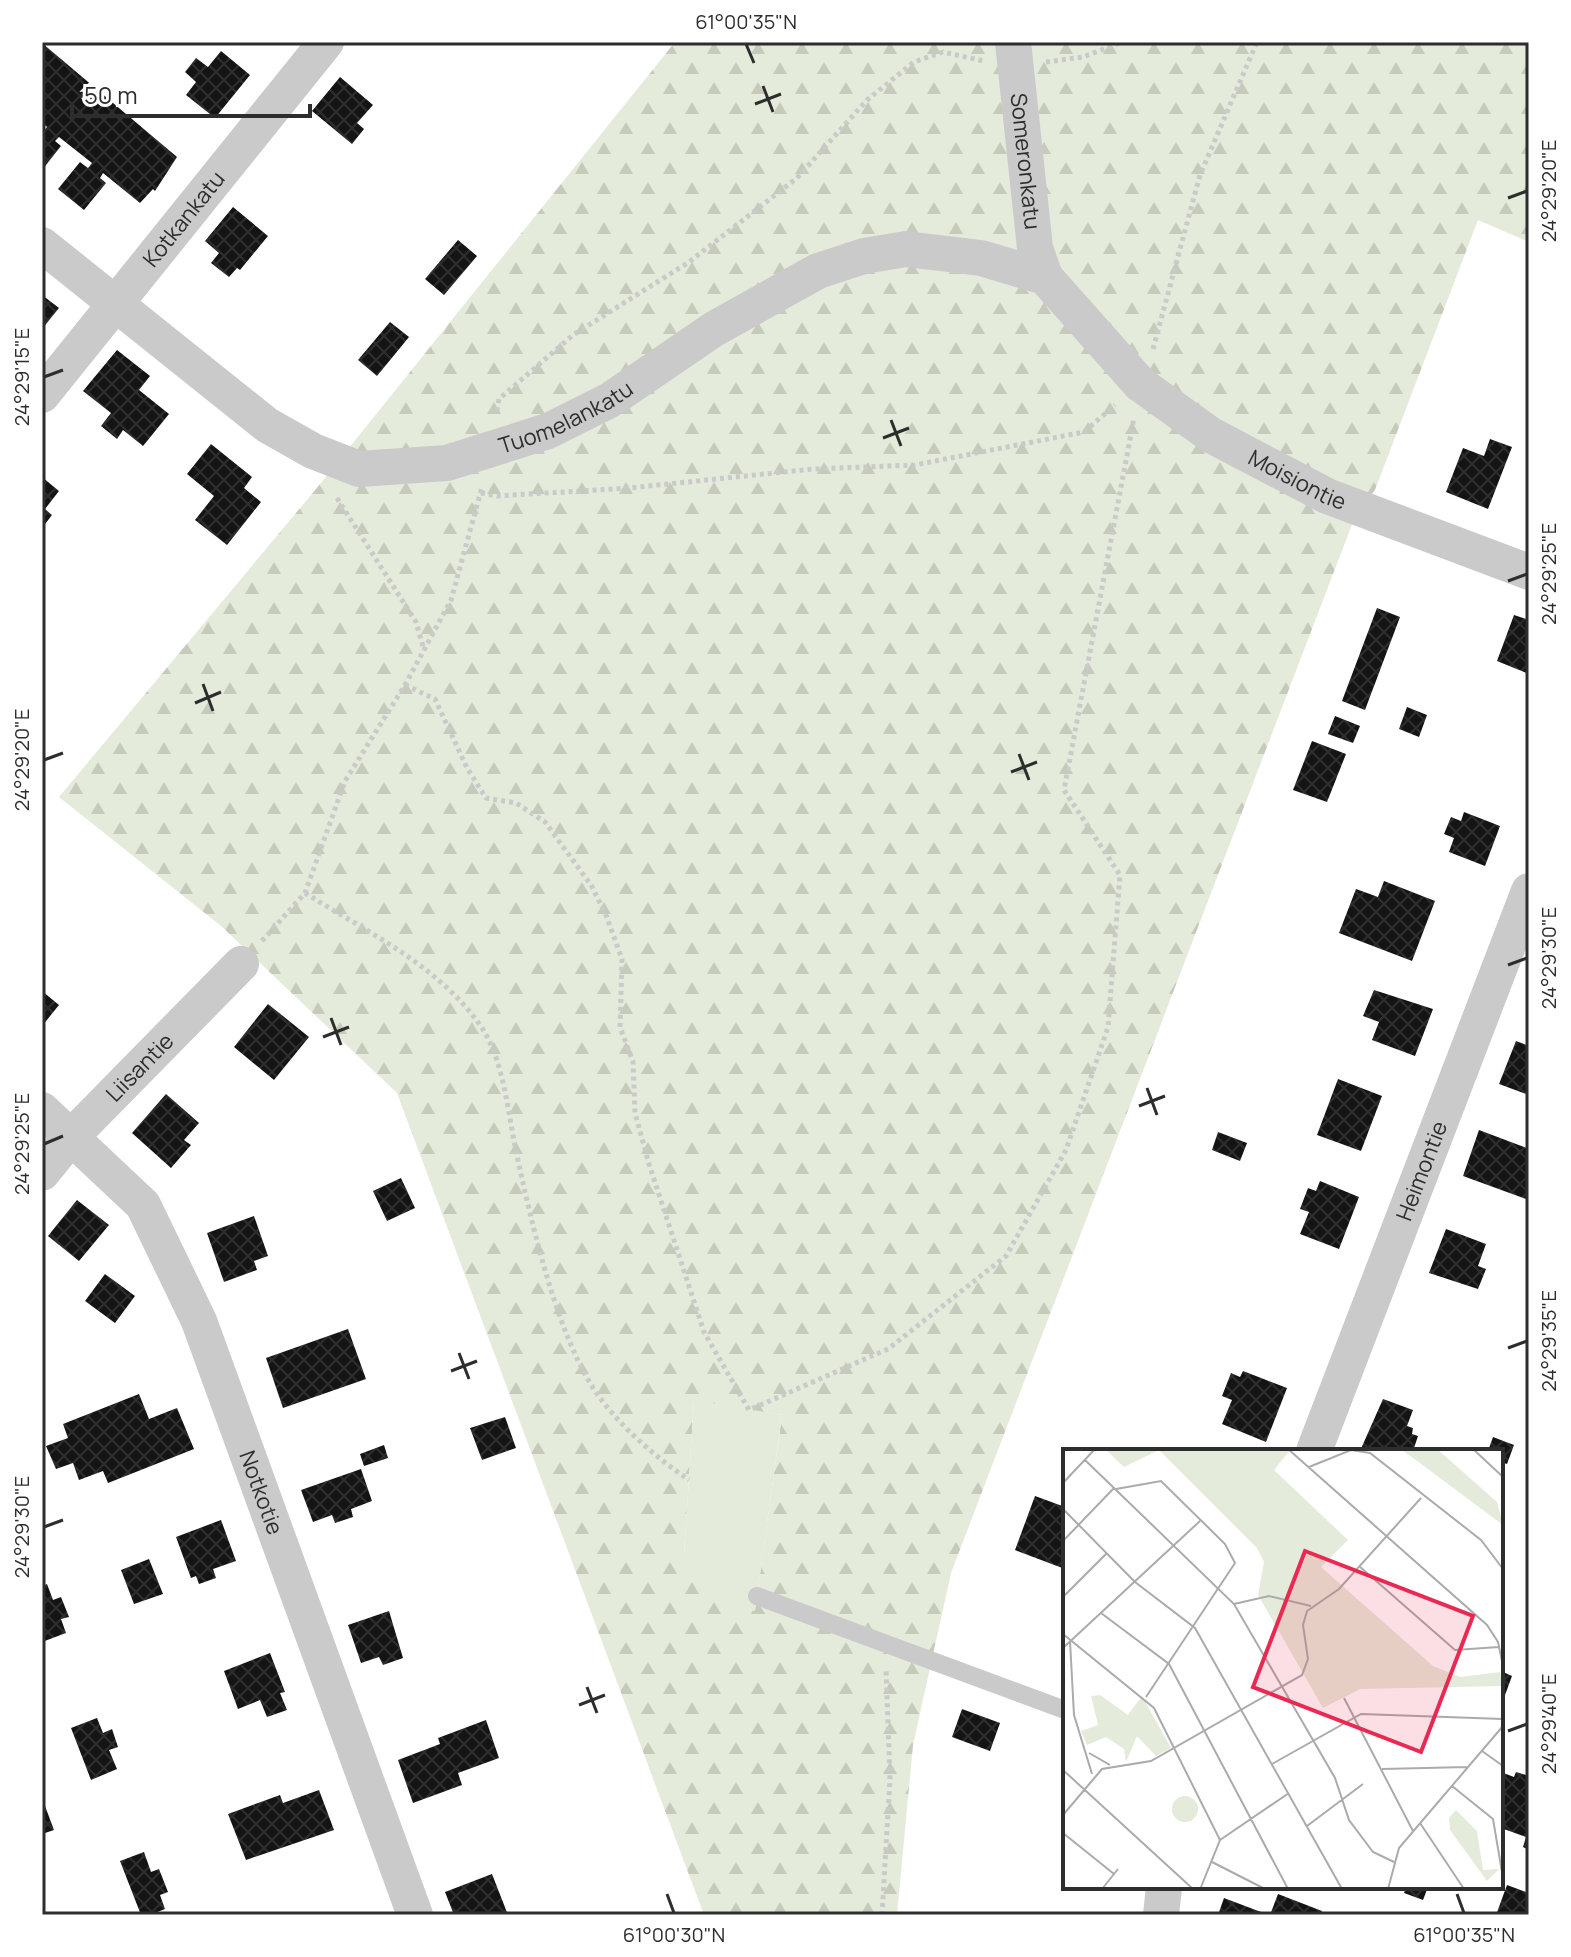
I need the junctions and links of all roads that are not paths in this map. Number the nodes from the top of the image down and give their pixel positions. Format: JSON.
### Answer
{"nodes":[{"id":1,"x":326,"y":42,"type":"edge"},
{"id":2,"x":1014,"y":52,"type":"edge"},
{"id":3,"x":42,"y":245,"type":"edge"},
{"id":4,"x":1045,"y":277,"type":"junction"},
{"id":5,"x":116,"y":305,"type":"junction"},
{"id":6,"x":42,"y":395,"type":"edge"},
{"id":7,"x":1529,"y":572,"type":"edge"},
{"id":8,"x":1529,"y":891,"type":"edge"},
{"id":9,"x":241,"y":964,"type":"dead end"},
{"id":10,"x":42,"y":1110,"type":"edge"},
{"id":11,"x":72,"y":1136,"type":"junction"},
{"id":12,"x":42,"y":1173,"type":"edge"},
{"id":13,"x":1315,"y":1449,"type":"edge"},
{"id":14,"x":757,"y":1596,"type":"dead end"},
{"id":15,"x":1063,"y":1709,"type":"edge"},
{"id":16,"x":1164,"y":1889,"type":"edge"},
{"id":17,"x":415,"y":1915,"type":"edge"},
{"id":18,"x":1161,"y":1915,"type":"edge"}],
"edges":[{"from":1,"to":5,"type":"street","name":"Kotkankatu"},
{"from":2,"to":4,"type":"street","name":"Someronkatu"},
{"from":3,"to":5,"type":"street","name":"Tuomelankatu"},
{"from":4,"to":5,"type":"street","name":"Tuomelankatu"},
{"from":4,"to":7,"type":"street","name":"Moisiontie"},
{"from":5,"to":6,"type":"street","name":"Kotkankatu"},
{"from":8,"to":13,"type":"street","name":"Heimontie"},
{"from":9,"to":11,"type":"street","name":"Liisantie"},
{"from":10,"to":11,"type":"street","name":"Notkotie"},
{"from":11,"to":12,"type":"street","name":"Liisantie"},
{"from":11,"to":17,"type":"street","name":"Notkotie"},
{"from":14,"to":15,"type":"lane"},
{"from":16,"to":18,"type":"street"}]}
